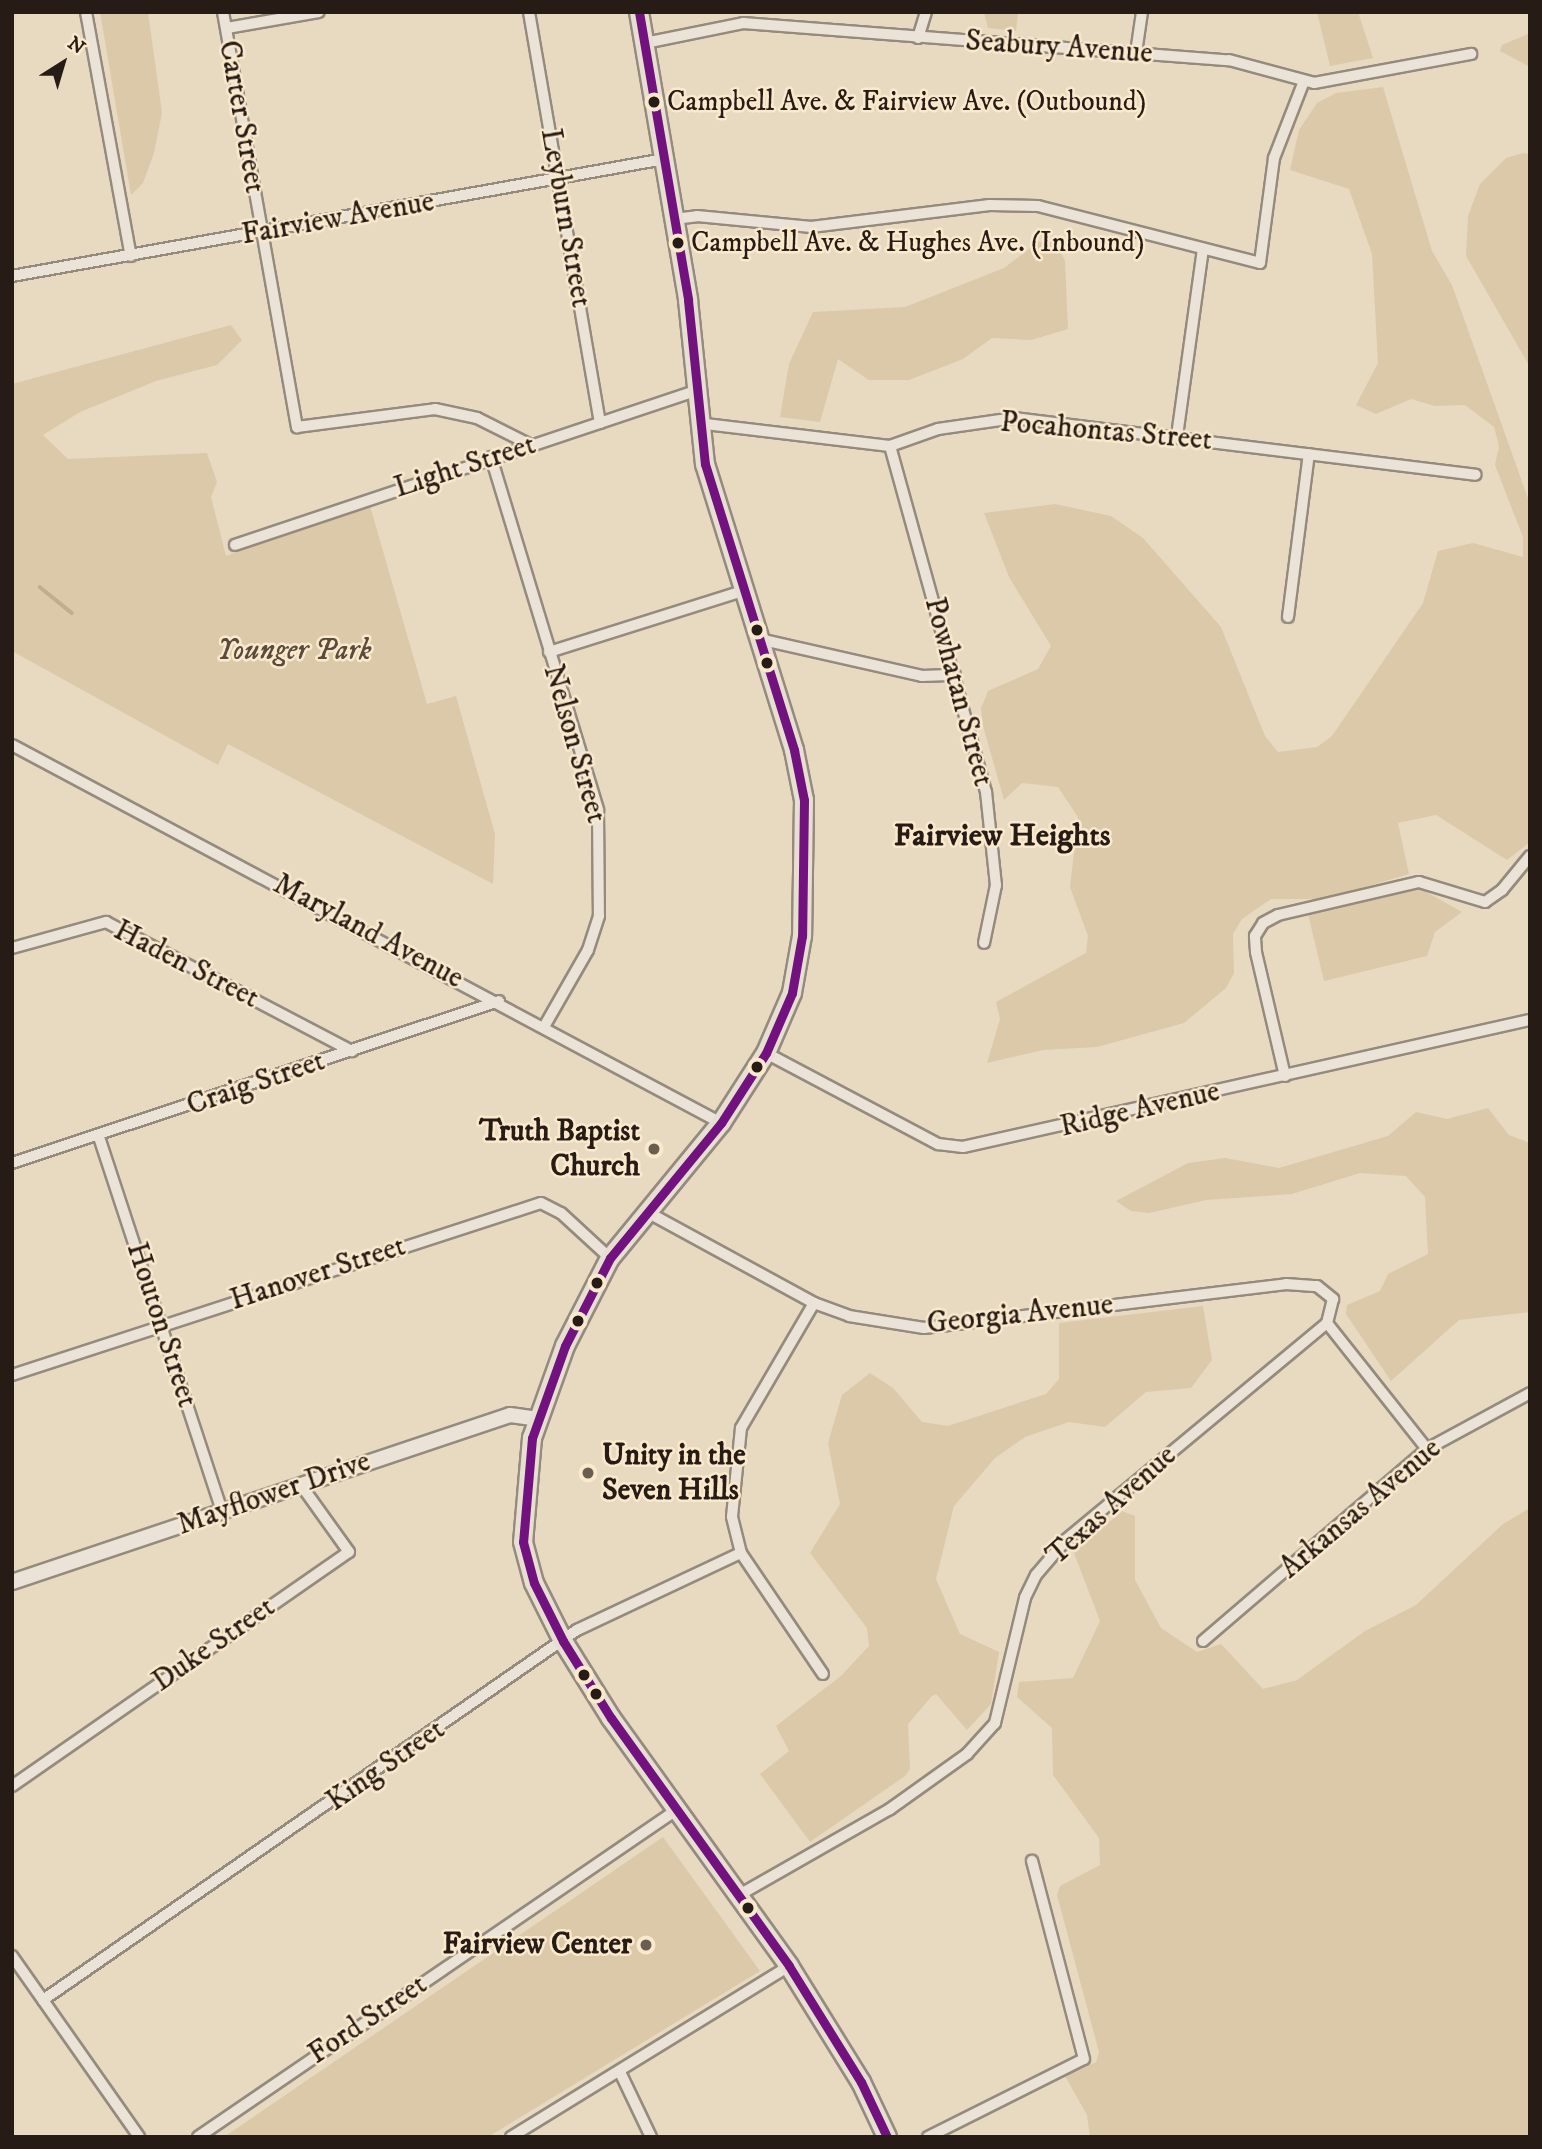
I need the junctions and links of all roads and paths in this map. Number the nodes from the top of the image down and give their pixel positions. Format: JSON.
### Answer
{"nodes":[{"id":1,"x":86,"y":12,"type":"edge"},
{"id":2,"x":223,"y":12,"type":"edge"},
{"id":3,"x":319,"y":12,"type":"edge"},
{"id":4,"x":528,"y":12,"type":"edge"},
{"id":5,"x":639,"y":12,"type":"edge"},
{"id":6,"x":918,"y":12,"type":"edge"},
{"id":7,"x":926,"y":12,"type":"edge"},
{"id":8,"x":1142,"y":12,"type":"edge"},
{"id":9,"x":227,"y":28,"type":"junction"},
{"id":10,"x":918,"y":38,"type":"junction"},
{"id":11,"x":645,"y":43,"type":"junction"},
{"id":12,"x":1136,"y":53,"type":"junction"},
{"id":13,"x":1471,"y":54,"type":"dead end"},
{"id":14,"x":1304,"y":81,"type":"junction"},
{"id":15,"x":664,"y":159,"type":"junction"},
{"id":16,"x":558,"y":179,"type":"junction"},
{"id":17,"x":674,"y":219,"type":"junction"},
{"id":18,"x":261,"y":233,"type":"junction"},
{"id":19,"x":1203,"y":249,"type":"junction"},
{"id":20,"x":131,"y":256,"type":"junction"},
{"id":21,"x":12,"y":276,"type":"edge"},
{"id":22,"x":695,"y":391,"type":"junction"},
{"id":23,"x":600,"y":423,"type":"junction"},
{"id":24,"x":697,"y":424,"type":"junction"},
{"id":25,"x":1177,"y":436,"type":"junction"},
{"id":26,"x":531,"y":445,"type":"junction"},
{"id":27,"x":890,"y":446,"type":"junction"},
{"id":28,"x":1310,"y":454,"type":"junction"},
{"id":29,"x":491,"y":457,"type":"junction"},
{"id":30,"x":1475,"y":475,"type":"dead end"},
{"id":31,"x":235,"y":545,"type":"dead end"},
{"id":32,"x":743,"y":591,"type":"junction"},
{"id":33,"x":1288,"y":617,"type":"dead end"},
{"id":34,"x":758,"y":639,"type":"junction"},
{"id":35,"x":549,"y":652,"type":"junction"},
{"id":36,"x":955,"y":675,"type":"junction"},
{"id":37,"x":12,"y":745,"type":"edge"},
{"id":38,"x":1530,"y":856,"type":"edge"},
{"id":39,"x":984,"y":943,"type":"dead end"},
{"id":40,"x":12,"y":948,"type":"edge"},
{"id":41,"x":499,"y":1001,"type":"junction"},
{"id":42,"x":1530,"y":1020,"type":"edge"},
{"id":43,"x":545,"y":1025,"type":"junction"},
{"id":44,"x":352,"y":1051,"type":"junction"},
{"id":45,"x":766,"y":1053,"type":"junction"},
{"id":46,"x":1285,"y":1076,"type":"junction"},
{"id":47,"x":721,"y":1123,"type":"junction"},
{"id":48,"x":99,"y":1138,"type":"junction"},
{"id":49,"x":12,"y":1163,"type":"edge"},
{"id":50,"x":649,"y":1213,"type":"junction"},
{"id":51,"x":610,"y":1258,"type":"junction"},
{"id":52,"x":814,"y":1303,"type":"junction"},
{"id":53,"x":160,"y":1324,"type":"junction"},
{"id":54,"x":1327,"y":1324,"type":"junction"},
{"id":55,"x":12,"y":1375,"type":"edge"},
{"id":56,"x":1530,"y":1392,"type":"edge"},
{"id":57,"x":538,"y":1419,"type":"junction"},
{"id":58,"x":1427,"y":1449,"type":"junction"},
{"id":59,"x":301,"y":1485,"type":"junction"},
{"id":60,"x":222,"y":1512,"type":"junction"},
{"id":61,"x":741,"y":1553,"type":"junction"},
{"id":62,"x":12,"y":1582,"type":"edge"},
{"id":63,"x":563,"y":1641,"type":"junction"},
{"id":64,"x":1203,"y":1642,"type":"dead end"},
{"id":65,"x":822,"y":1674,"type":"dead end"},
{"id":66,"x":12,"y":1786,"type":"edge"},
{"id":67,"x":677,"y":1809,"type":"junction"},
{"id":68,"x":1032,"y":1861,"type":"dead end"},
{"id":69,"x":739,"y":1895,"type":"junction"},
{"id":70,"x":12,"y":1955,"type":"edge"},
{"id":71,"x":789,"y":1966,"type":"junction"},
{"id":72,"x":43,"y":2000,"type":"junction"},
{"id":73,"x":620,"y":2072,"type":"junction"},
{"id":74,"x":139,"y":2137,"type":"edge"},
{"id":75,"x":198,"y":2137,"type":"edge"},
{"id":76,"x":511,"y":2137,"type":"edge"},
{"id":77,"x":651,"y":2137,"type":"edge"},
{"id":78,"x":887,"y":2137,"type":"edge"},
{"id":79,"x":928,"y":2137,"type":"edge"}],
"edges":[{"from":1,"to":20,"type":"street"},
{"from":2,"to":9,"type":"street","name":"Carter Street"},
{"from":3,"to":9,"type":"street"},
{"from":4,"to":16,"type":"street","name":"Leyburn Street"},
{"from":5,"to":11,"type":"main road"},
{"from":6,"to":10,"type":"street"},
{"from":7,"to":10,"type":"street"},
{"from":8,"to":12,"type":"street"},
{"from":9,"to":18,"type":"street","name":"Carter Street"},
{"from":10,"to":11,"type":"street","name":"Seabury Avenue"},
{"from":10,"to":12,"type":"street","name":"Seabury Avenue"},
{"from":11,"to":15,"type":"main road"},
{"from":12,"to":14,"type":"street","name":"Seabury Avenue"},
{"from":13,"to":14,"type":"street","name":"Seabury Avenue"},
{"from":14,"to":19,"type":"street"},
{"from":15,"to":16,"type":"street","name":"Fairview Avenue"},
{"from":15,"to":17,"type":"main road"},
{"from":16,"to":18,"type":"street","name":"Fairview Avenue"},
{"from":16,"to":23,"type":"street","name":"Leyburn Street"},
{"from":17,"to":19,"type":"street"},
{"from":17,"to":22,"type":"main road"},
{"from":18,"to":20,"type":"street","name":"Fairview Avenue"},
{"from":18,"to":26,"type":"street","name":"Carter Street"},
{"from":19,"to":25,"type":"street"},
{"from":20,"to":21,"type":"street","name":"Fairview Avenue"},
{"from":22,"to":23,"type":"street","name":"Light Street"},
{"from":22,"to":24,"type":"main road"},
{"from":23,"to":26,"type":"street","name":"Light Street"},
{"from":24,"to":27,"type":"street","name":"Pocahontas Street"},
{"from":24,"to":32,"type":"main road"},
{"from":25,"to":27,"type":"street","name":"Pocahontas Street"},
{"from":25,"to":28,"type":"street","name":"Pocahontas Street"},
{"from":26,"to":29,"type":"street","name":"Light Street"},
{"from":27,"to":36,"type":"street","name":"Powhatan Street"},
{"from":28,"to":30,"type":"street","name":"Pocahontas Street"},
{"from":28,"to":33,"type":"street"},
{"from":29,"to":31,"type":"street","name":"Light Street"},
{"from":29,"to":35,"type":"street","name":"Nelson Street"},
{"from":32,"to":34,"type":"main road"},
{"from":32,"to":35,"type":"street"},
{"from":34,"to":36,"type":"street"},
{"from":34,"to":45,"type":"main road"},
{"from":35,"to":43,"type":"street","name":"Nelson Street"},
{"from":36,"to":39,"type":"street","name":"Powhatan Street"},
{"from":37,"to":41,"type":"street","name":"Maryland Avenue"},
{"from":38,"to":46,"type":"street"},
{"from":40,"to":44,"type":"street","name":"Haden Street"},
{"from":41,"to":43,"type":"street","name":"Maryland Avenue"},
{"from":41,"to":44,"type":"street","name":"Craig Street"},
{"from":42,"to":46,"type":"street","name":"Ridge Avenue"},
{"from":43,"to":47,"type":"street","name":"Maryland Avenue"},
{"from":44,"to":48,"type":"street","name":"Craig Street"},
{"from":45,"to":46,"type":"street","name":"Ridge Avenue"},
{"from":45,"to":47,"type":"main road"},
{"from":47,"to":50,"type":"main road"},
{"from":48,"to":49,"type":"street","name":"Craig Street"},
{"from":48,"to":53,"type":"street","name":"Houton Street"},
{"from":50,"to":51,"type":"main road"},
{"from":50,"to":52,"type":"street","name":"Georgia Avenue"},
{"from":51,"to":53,"type":"street","name":"Hanover Street"},
{"from":51,"to":57,"type":"main road"},
{"from":52,"to":54,"type":"street","name":"Georgia Avenue"},
{"from":52,"to":61,"type":"street"},
{"from":53,"to":55,"type":"street","name":"Hanover Street"},
{"from":53,"to":60,"type":"street","name":"Houton Street"},
{"from":54,"to":58,"type":"street"},
{"from":54,"to":69,"type":"street","name":"Texas Avenue"},
{"from":56,"to":58,"type":"street","name":"Arkansas Avenue"},
{"from":57,"to":59,"type":"street","name":"Mayflower Drive"},
{"from":57,"to":63,"type":"main road"},
{"from":58,"to":64,"type":"street","name":"Arkansas Avenue"},
{"from":59,"to":60,"type":"street","name":"Mayflower Drive"},
{"from":59,"to":66,"type":"street","name":"Duke Street"},
{"from":60,"to":62,"type":"street","name":"Mayflower Drive"},
{"from":61,"to":63,"type":"street","name":"King Street"},
{"from":61,"to":65,"type":"street"},
{"from":63,"to":67,"type":"main road"},
{"from":63,"to":72,"type":"street","name":"King Street"},
{"from":67,"to":69,"type":"main road"},
{"from":67,"to":75,"type":"street","name":"Ford Street"},
{"from":68,"to":79,"type":"street"},
{"from":69,"to":71,"type":"main road"},
{"from":70,"to":72,"type":"street"},
{"from":71,"to":73,"type":"street"},
{"from":71,"to":78,"type":"main road"},
{"from":72,"to":74,"type":"street"},
{"from":73,"to":76,"type":"street"},
{"from":73,"to":77,"type":"street"}]}
